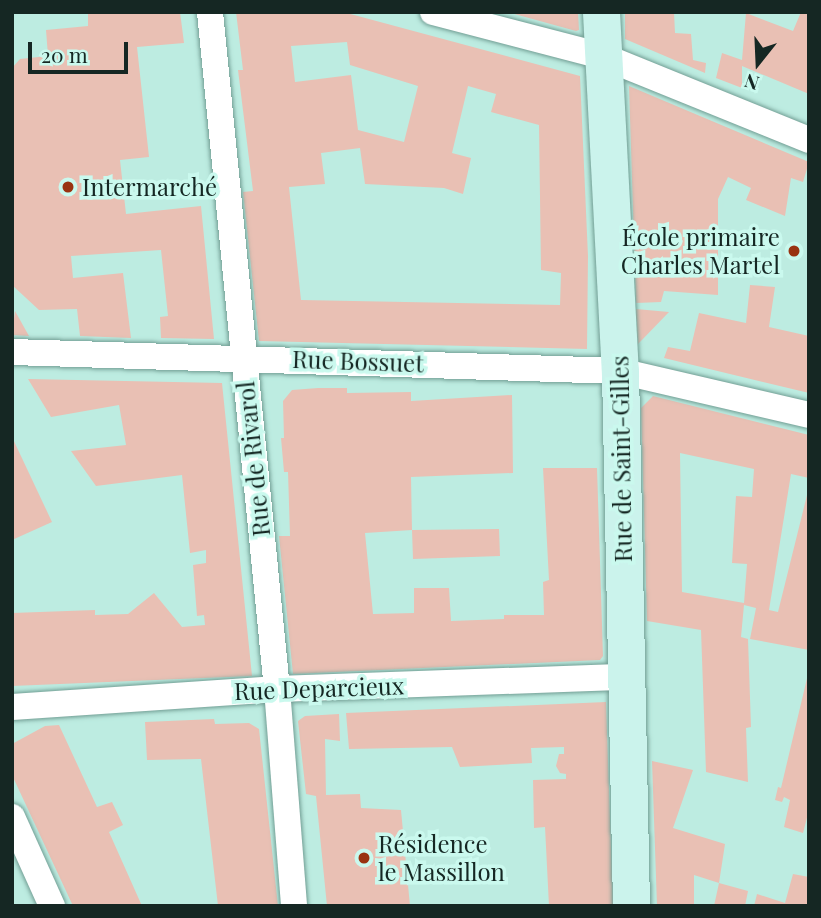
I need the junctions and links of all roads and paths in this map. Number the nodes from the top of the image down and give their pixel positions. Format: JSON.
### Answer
{"nodes":[{"id":1,"x":210,"y":12,"type":"edge"},
{"id":2,"x":433,"y":12,"type":"edge"},
{"id":3,"x":601,"y":12,"type":"edge"},
{"id":4,"x":602,"y":56,"type":"junction"},
{"id":5,"x":809,"y":140,"type":"edge"},
{"id":6,"x":12,"y":352,"type":"edge"},
{"id":7,"x":243,"y":357,"type":"junction"},
{"id":8,"x":620,"y":370,"type":"junction"},
{"id":9,"x":809,"y":415,"type":"edge"},
{"id":10,"x":626,"y":677,"type":"junction"},
{"id":11,"x":277,"y":689,"type":"junction"},
{"id":12,"x":12,"y":707,"type":"edge"},
{"id":13,"x":12,"y":817,"type":"edge"},
{"id":14,"x":52,"y":906,"type":"edge"},
{"id":15,"x":294,"y":906,"type":"edge"},
{"id":16,"x":631,"y":906,"type":"edge"}],
"edges":[{"from":1,"to":7,"type":"street","name":"Rue de Rivarol"},
{"from":2,"to":4,"type":"street"},
{"from":3,"to":4,"type":"street","name":"Rue de Saint-Gilles"},
{"from":4,"to":5,"type":"street"},
{"from":4,"to":8,"type":"street","name":"Rue de Saint-Gilles"},
{"from":6,"to":7,"type":"street","name":"Rue Bossuet"},
{"from":7,"to":8,"type":"street","name":"Rue Bossuet"},
{"from":7,"to":11,"type":"street","name":"Rue de Rivarol"},
{"from":8,"to":9,"type":"street","name":"Rue Bossuet"},
{"from":8,"to":10,"type":"street","name":"Rue de Saint-Gilles"},
{"from":10,"to":11,"type":"street","name":"Rue Deparcieux"},
{"from":10,"to":16,"type":"street","name":"Rue de Saint-Gilles"},
{"from":11,"to":12,"type":"street","name":"Rue Deparcieux"},
{"from":11,"to":15,"type":"street","name":"Rue de Rivarol"},
{"from":13,"to":14,"type":"street"}]}
